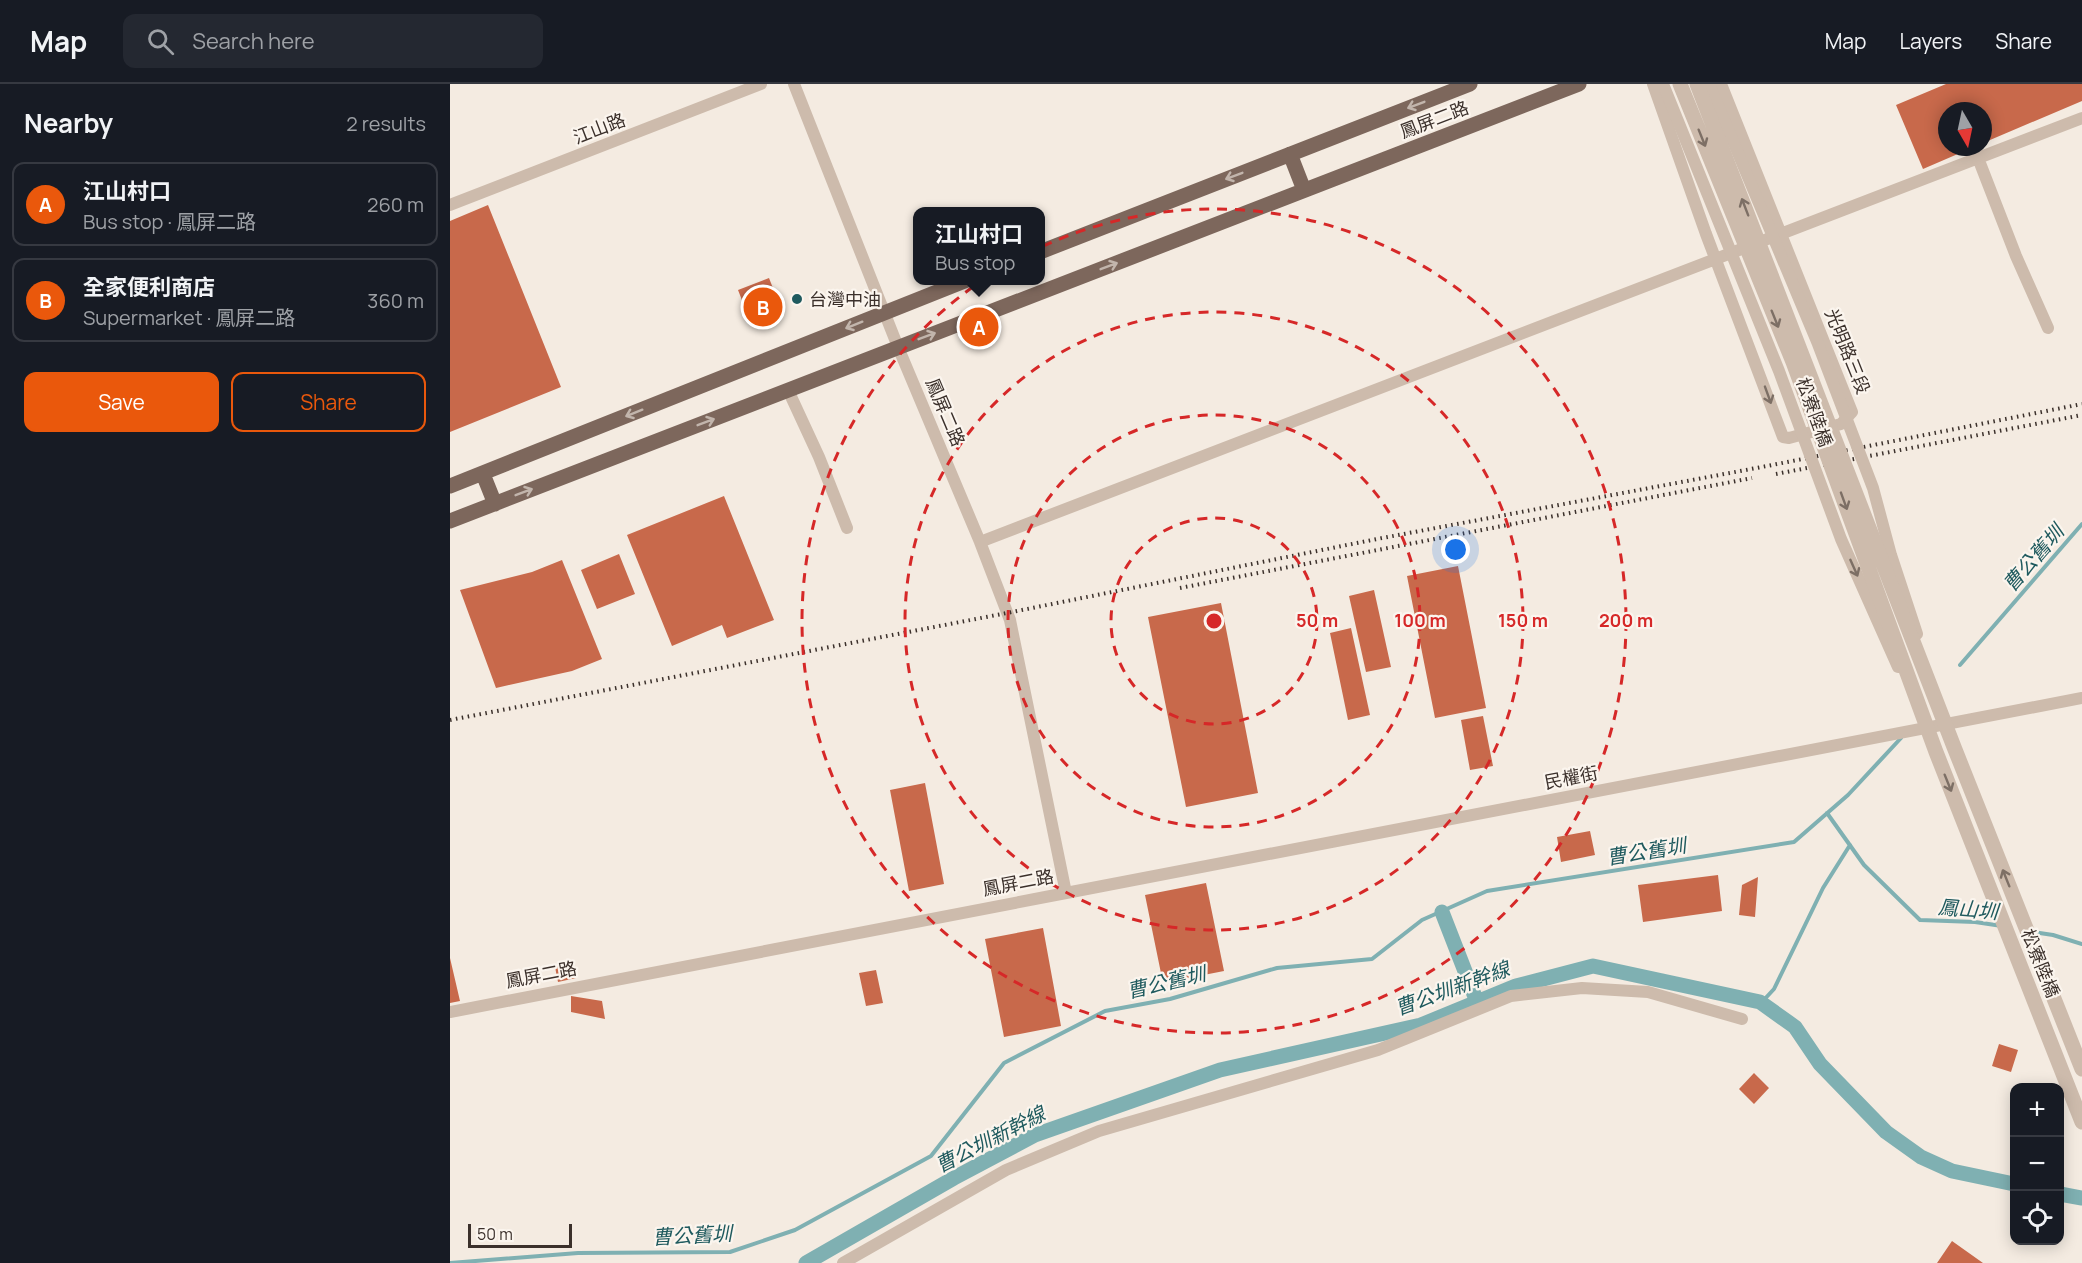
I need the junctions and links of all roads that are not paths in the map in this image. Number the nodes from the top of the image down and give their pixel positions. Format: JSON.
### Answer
{"nodes":[{"id":1,"x":761,"y":84,"type":"edge"},
{"id":2,"x":794,"y":84,"type":"edge"},
{"id":3,"x":1470,"y":84,"type":"edge"},
{"id":4,"x":1579,"y":84,"type":"edge"},
{"id":5,"x":1653,"y":84,"type":"edge"},
{"id":6,"x":1663,"y":84,"type":"edge"},
{"id":7,"x":1680,"y":84,"type":"edge"},
{"id":8,"x":1697,"y":84,"type":"edge"},
{"id":9,"x":1709,"y":84,"type":"edge"},
{"id":10,"x":1721,"y":84,"type":"edge"},
{"id":11,"x":2082,"y":118,"type":"edge"},
{"id":12,"x":1290,"y":154,"type":"junction"},
{"id":13,"x":1978,"y":158,"type":"junction"},
{"id":14,"x":1304,"y":190,"type":"junction"},
{"id":15,"x":450,"y":205,"type":"edge"},
{"id":16,"x":1781,"y":234,"type":"junction"},
{"id":17,"x":1045,"y":250,"type":"edge"},
{"id":18,"x":1716,"y":259,"type":"junction"},
{"id":19,"x":954,"y":285,"type":"edge"},
{"id":20,"x":886,"y":312,"type":"junction"},
{"id":21,"x":2048,"y":328,"type":"dead end"},
{"id":22,"x":898,"y":347,"type":"junction"},
{"id":23,"x":788,"y":390,"type":"junction"},
{"id":24,"x":483,"y":474,"type":"junction"},
{"id":25,"x":450,"y":486,"type":"edge"},
{"id":26,"x":495,"y":504,"type":"junction"},
{"id":27,"x":450,"y":521,"type":"edge"},
{"id":28,"x":847,"y":528,"type":"dead end"},
{"id":29,"x":980,"y":542,"type":"junction"},
{"id":30,"x":2082,"y":698,"type":"edge"},
{"id":31,"x":1954,"y":747,"type":"junction"},
{"id":32,"x":1936,"y":752,"type":"junction"},
{"id":33,"x":1066,"y":893,"type":"junction"},
{"id":34,"x":450,"y":1012,"type":"edge"},
{"id":35,"x":1742,"y":1019,"type":"dead end"},
{"id":36,"x":2082,"y":1069,"type":"edge"},
{"id":37,"x":2082,"y":1122,"type":"edge"},
{"id":38,"x":843,"y":1263,"type":"edge"}],
"edges":[{"from":1,"to":15,"type":"street","name":"江山路"},
{"from":2,"to":20,"type":"street","name":"鳳屏二路"},
{"from":3,"to":12,"type":"main road","name":"鳳屏二路","one_way":true},
{"from":4,"to":14,"type":"main road","name":"鳳屏二路"},
{"from":5,"to":18,"type":"street","name":"光明路三段"},
{"from":6,"to":32,"type":"street","name":"松寮陸橋","one_way":true,"bridge":true},
{"from":7,"to":32,"type":"street","name":"松寮陸橋","one_way":true,"bridge":true},
{"from":31,"to":8,"type":"street","name":"松寮陸橋","one_way":true,"bridge":true},
{"from":9,"to":31,"type":"street","name":"松寮陸橋","bridge":true},
{"from":10,"to":16,"type":"street","name":"光明路三段"},
{"from":11,"to":13,"type":"street"},
{"from":12,"to":14,"type":"main road"},
{"from":12,"to":17,"type":"main road","name":"鳳屏二路","one_way":true},
{"from":13,"to":16,"type":"street"},
{"from":13,"to":21,"type":"street"},
{"from":22,"to":14,"type":"main road","name":"鳳屏二路","one_way":true},
{"from":16,"to":18,"type":"street"},
{"from":18,"to":16,"type":"street","name":"光明路三段","one_way":true},
{"from":18,"to":29,"type":"street"},
{"from":19,"to":20,"type":"main road"},
{"from":20,"to":22,"type":"street","name":"鳳屏二路"},
{"from":20,"to":24,"type":"main road","one_way":true},
{"from":22,"to":23,"type":"main road","name":"鳳屏二路"},
{"from":22,"to":29,"type":"street","name":"鳳屏二路"},
{"from":26,"to":23,"type":"main road","name":"鳳屏二路","one_way":true},
{"from":23,"to":28,"type":"street"},
{"from":24,"to":25,"type":"main road"},
{"from":24,"to":26,"type":"main road"},
{"from":26,"to":27,"type":"main road","name":"鳳屏二路"},
{"from":29,"to":33,"type":"street","name":"鳳屏二路"},
{"from":30,"to":33,"type":"street","name":"民權街"},
{"from":36,"to":31,"type":"street","name":"松寮陸橋","one_way":true,"bridge":true},
{"from":32,"to":37,"type":"street","name":"松寮陸橋","one_way":true,"bridge":true},
{"from":33,"to":34,"type":"street","name":"鳳屏二路"},
{"from":35,"to":38,"type":"street"}]}
